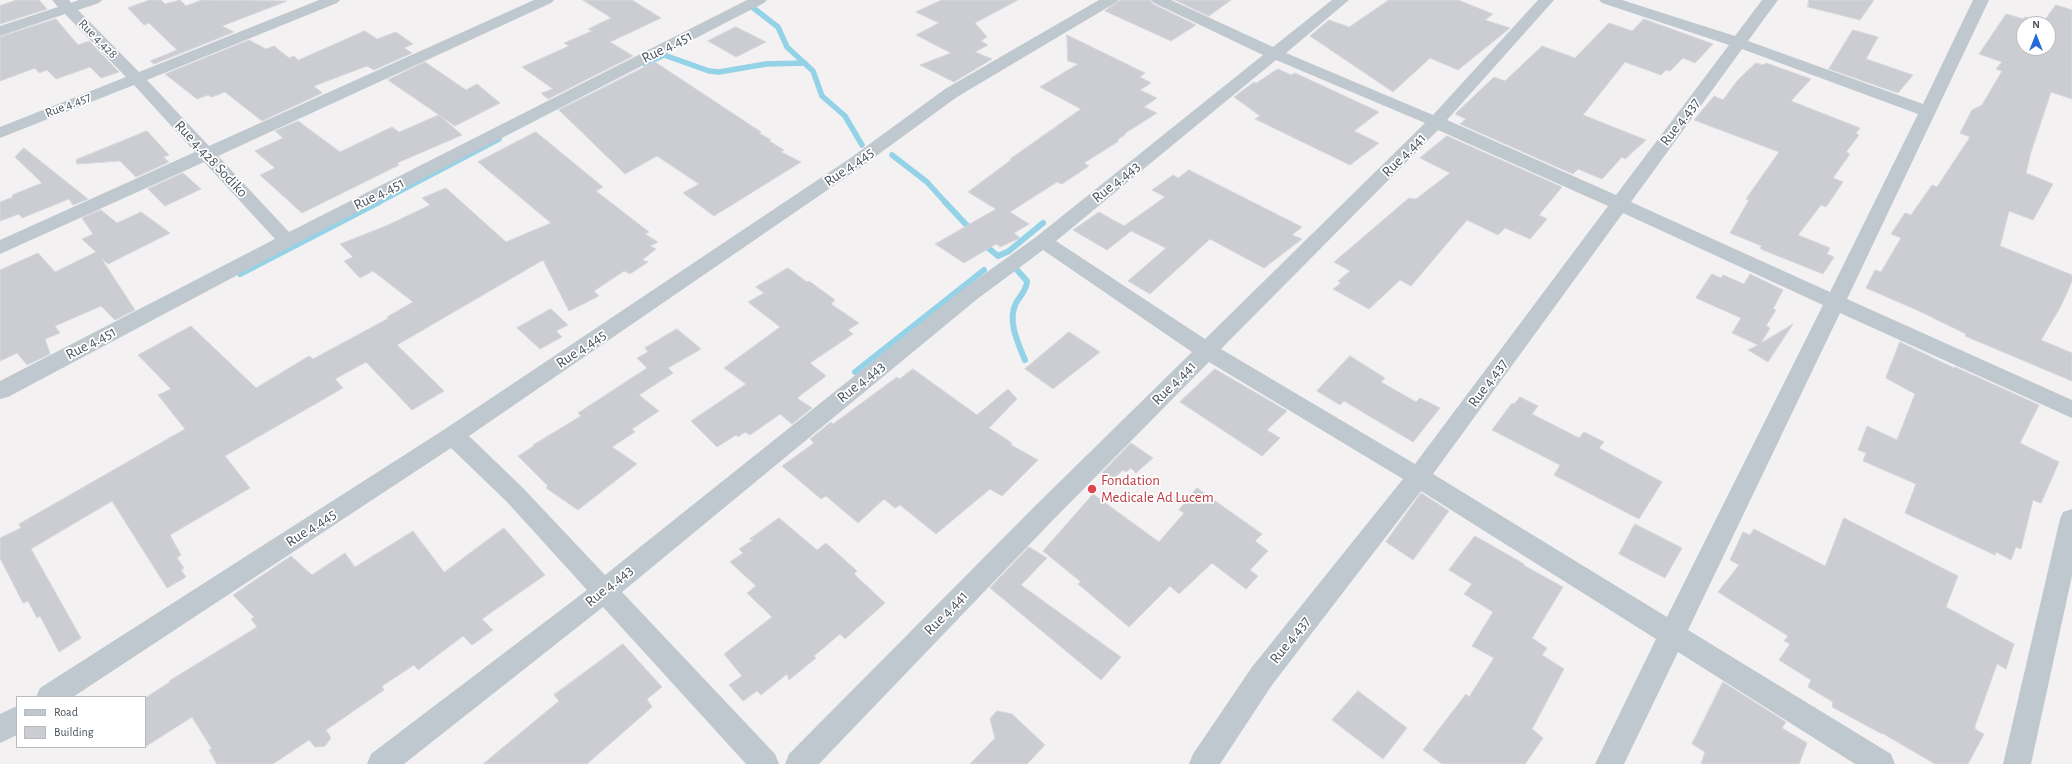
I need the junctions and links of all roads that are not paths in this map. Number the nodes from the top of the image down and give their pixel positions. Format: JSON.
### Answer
{"nodes":[{"id":1,"x":94,"y":0,"type":"edge"},
{"id":2,"x":332,"y":0,"type":"edge"},
{"id":3,"x":546,"y":0,"type":"edge"},
{"id":4,"x":759,"y":0,"type":"edge"},
{"id":5,"x":1110,"y":0,"type":"edge"},
{"id":6,"x":1159,"y":0,"type":"edge"},
{"id":7,"x":1341,"y":0,"type":"edge"},
{"id":8,"x":1546,"y":0,"type":"edge"},
{"id":9,"x":1607,"y":0,"type":"edge"},
{"id":10,"x":1770,"y":0,"type":"edge"},
{"id":11,"x":1981,"y":0,"type":"edge"},
{"id":12,"x":64,"y":4,"type":"edge"},
{"id":13,"x":0,"y":31,"type":"edge"},
{"id":14,"x":1739,"y":43,"type":"junction"},
{"id":15,"x":1275,"y":54,"type":"junction"},
{"id":16,"x":136,"y":78,"type":"junction"},
{"id":17,"x":1928,"y":112,"type":"junction"},
{"id":18,"x":1436,"y":122,"type":"junction"},
{"id":19,"x":0,"y":133,"type":"edge"},
{"id":20,"x":205,"y":154,"type":"junction"},
{"id":21,"x":1620,"y":204,"type":"junction"},
{"id":22,"x":287,"y":241,"type":"junction"},
{"id":23,"x":1043,"y":241,"type":"junction"},
{"id":24,"x":0,"y":248,"type":"edge"},
{"id":25,"x":1834,"y":303,"type":"junction"},
{"id":26,"x":1207,"y":351,"type":"junction"},
{"id":27,"x":0,"y":391,"type":"edge"},
{"id":28,"x":2072,"y":410,"type":"edge"},
{"id":29,"x":453,"y":435,"type":"junction"},
{"id":30,"x":1418,"y":477,"type":"junction"},
{"id":31,"x":2072,"y":519,"type":"edge"},
{"id":32,"x":604,"y":591,"type":"junction"},
{"id":33,"x":1671,"y":635,"type":"junction"},
{"id":34,"x":52,"y":696,"type":"edge"},
{"id":35,"x":16,"y":720,"type":"edge"},
{"id":36,"x":0,"y":730,"type":"edge"},
{"id":37,"x":381,"y":764,"type":"edge"},
{"id":38,"x":765,"y":764,"type":"edge"},
{"id":39,"x":799,"y":764,"type":"edge"},
{"id":40,"x":1203,"y":764,"type":"edge"},
{"id":41,"x":1609,"y":764,"type":"edge"},
{"id":42,"x":1881,"y":764,"type":"edge"},
{"id":43,"x":2017,"y":764,"type":"edge"}],
"edges":[{"from":1,"to":12,"type":"street"},
{"from":2,"to":16,"type":"street","name":"Rue 4.457"},
{"from":3,"to":20,"type":"street"},
{"from":4,"to":22,"type":"street","name":"Rue 4.451"},
{"from":5,"to":29,"type":"street","name":"Rue 4.445"},
{"from":6,"to":15,"type":"street"},
{"from":7,"to":15,"type":"street","name":"Rue 4.443"},
{"from":8,"to":18,"type":"street","name":"Rue 4.441"},
{"from":9,"to":14,"type":"street"},
{"from":10,"to":14,"type":"street","name":"Rue 4.437"},
{"from":11,"to":17,"type":"street"},
{"from":12,"to":13,"type":"street"},
{"from":12,"to":16,"type":"street","name":"Rue 4.428"},
{"from":14,"to":17,"type":"street"},
{"from":14,"to":21,"type":"street","name":"Rue 4.437"},
{"from":15,"to":18,"type":"street"},
{"from":15,"to":23,"type":"street","name":"Rue 4.443"},
{"from":16,"to":19,"type":"street","name":"Rue 4.457"},
{"from":16,"to":20,"type":"street","name":"Rue 4.428 Sodiko"},
{"from":17,"to":25,"type":"street"},
{"from":18,"to":21,"type":"street"},
{"from":18,"to":26,"type":"street","name":"Rue 4.441"},
{"from":20,"to":22,"type":"street","name":"Rue 4.428 Sodiko"},
{"from":20,"to":24,"type":"street"},
{"from":21,"to":25,"type":"street"},
{"from":21,"to":30,"type":"street","name":"Rue 4.437"},
{"from":22,"to":27,"type":"street","name":"Rue 4.451"},
{"from":23,"to":26,"type":"street"},
{"from":23,"to":32,"type":"street","name":"Rue 4.443"},
{"from":25,"to":28,"type":"street"},
{"from":25,"to":33,"type":"street"},
{"from":26,"to":30,"type":"street"},
{"from":26,"to":39,"type":"street","name":"Rue 4.441"},
{"from":29,"to":32,"type":"street"},
{"from":29,"to":34,"type":"street","name":"Rue 4.445"},
{"from":30,"to":33,"type":"street"},
{"from":30,"to":40,"type":"street","name":"Rue 4.437"},
{"from":31,"to":43,"type":"street"},
{"from":32,"to":37,"type":"street","name":"Rue 4.443"},
{"from":32,"to":38,"type":"street"},
{"from":33,"to":41,"type":"street"},
{"from":33,"to":42,"type":"street"},
{"from":35,"to":36,"type":"street"}]}
